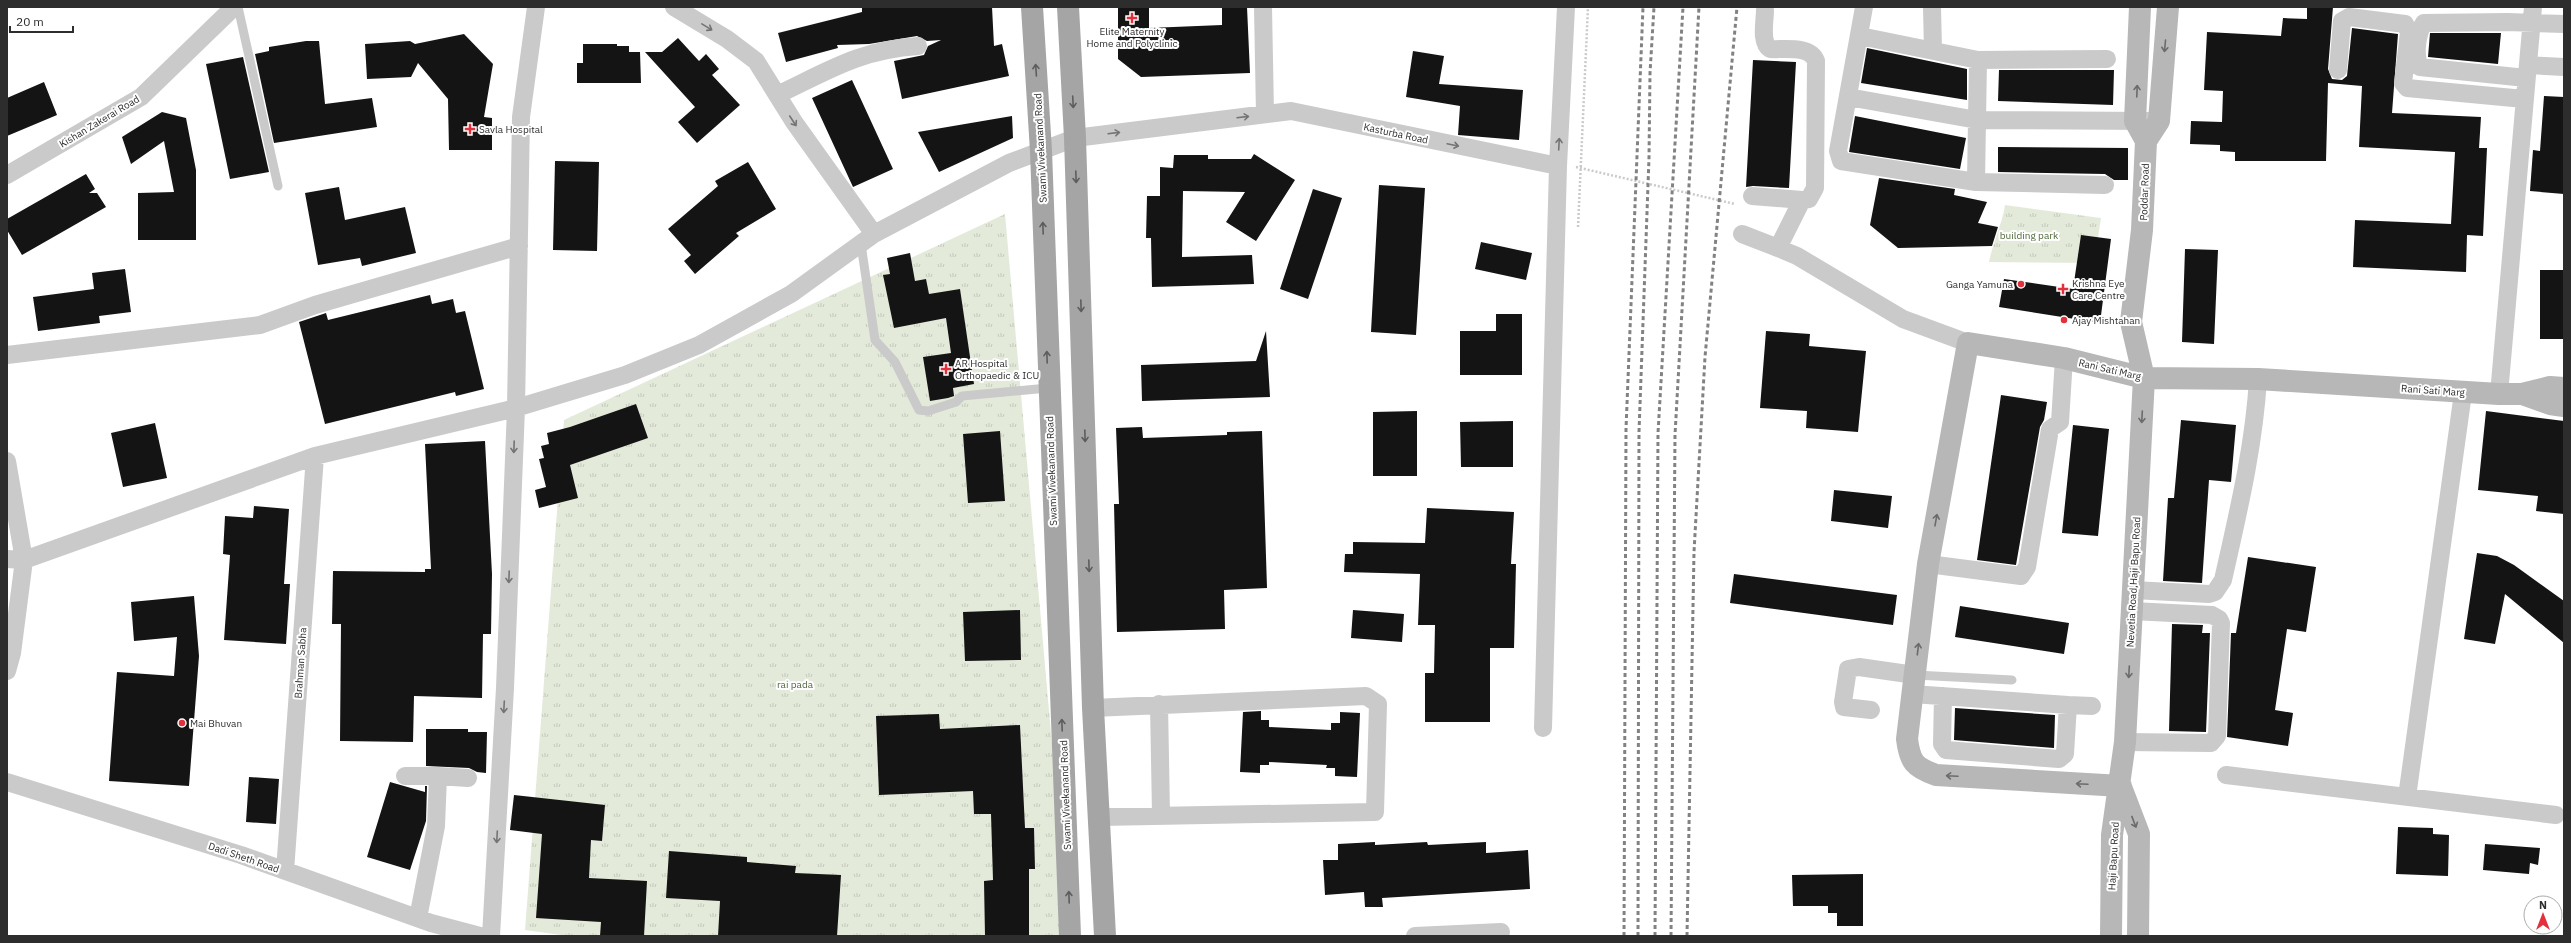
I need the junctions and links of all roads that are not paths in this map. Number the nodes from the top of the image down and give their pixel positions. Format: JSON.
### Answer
{"nodes":[{"id":1,"x":234,"y":7,"type":"edge"},
{"id":2,"x":238,"y":7,"type":"edge"},
{"id":3,"x":536,"y":7,"type":"edge"},
{"id":4,"x":674,"y":7,"type":"edge"},
{"id":5,"x":1032,"y":7,"type":"edge"},
{"id":6,"x":1068,"y":7,"type":"edge"},
{"id":7,"x":1263,"y":7,"type":"edge"},
{"id":8,"x":1566,"y":7,"type":"edge"},
{"id":9,"x":1864,"y":7,"type":"edge"},
{"id":10,"x":1932,"y":7,"type":"edge"},
{"id":11,"x":2140,"y":7,"type":"edge"},
{"id":12,"x":2168,"y":7,"type":"edge"},
{"id":13,"x":1766,"y":10,"type":"dead end"},
{"id":14,"x":2532,"y":15,"type":"edge"},
{"id":15,"x":2564,"y":24,"type":"edge"},
{"id":16,"x":1860,"y":36,"type":"junction"},
{"id":17,"x":918,"y":46,"type":"dead end"},
{"id":18,"x":1933,"y":50,"type":"junction"},
{"id":19,"x":2107,"y":59,"type":"dead end"},
{"id":20,"x":1978,"y":60,"type":"junction"},
{"id":21,"x":2564,"y":67,"type":"edge"},
{"id":22,"x":2338,"y":70,"type":"dead end"},
{"id":23,"x":2527,"y":72,"type":"junction"},
{"id":24,"x":777,"y":95,"type":"junction"},
{"id":25,"x":1848,"y":97,"type":"junction"},
{"id":26,"x":2524,"y":99,"type":"junction"},
{"id":27,"x":1265,"y":114,"type":"junction"},
{"id":28,"x":1977,"y":120,"type":"junction"},
{"id":29,"x":2159,"y":120,"type":"junction"},
{"id":30,"x":2136,"y":121,"type":"junction"},
{"id":31,"x":1075,"y":138,"type":"junction"},
{"id":32,"x":2146,"y":141,"type":"junction"},
{"id":33,"x":1041,"y":151,"type":"junction"},
{"id":34,"x":1558,"y":166,"type":"junction"},
{"id":35,"x":7,"y":174,"type":"edge"},
{"id":36,"x":1976,"y":182,"type":"junction"},
{"id":37,"x":2105,"y":185,"type":"dead end"},
{"id":38,"x":278,"y":186,"type":"dead end"},
{"id":39,"x":1802,"y":200,"type":"junction"},
{"id":40,"x":1747,"y":201,"type":"road end"},
{"id":41,"x":1742,"y":234,"type":"dead end"},
{"id":42,"x":867,"y":239,"type":"junction"},
{"id":43,"x":519,"y":246,"type":"junction"},
{"id":44,"x":1778,"y":248,"type":"junction"},
{"id":45,"x":1968,"y":343,"type":"junction"},
{"id":46,"x":7,"y":355,"type":"edge"},
{"id":47,"x":2064,"y":358,"type":"junction"},
{"id":48,"x":2144,"y":378,"type":"junction"},
{"id":49,"x":2258,"y":379,"type":"junction"},
{"id":50,"x":1048,"y":388,"type":"junction"},
{"id":51,"x":2564,"y":388,"type":"edge"},
{"id":52,"x":2463,"y":392,"type":"junction"},
{"id":53,"x":2499,"y":394,"type":"junction"},
{"id":54,"x":2522,"y":394,"type":"junction"},
{"id":55,"x":2564,"y":406,"type":"edge"},
{"id":56,"x":516,"y":408,"type":"junction"},
{"id":57,"x":315,"y":456,"type":"junction"},
{"id":58,"x":7,"y":461,"type":"edge"},
{"id":59,"x":15,"y":559,"type":"edge"},
{"id":60,"x":1928,"y":564,"type":"junction"},
{"id":61,"x":2133,"y":590,"type":"junction"},
{"id":62,"x":2132,"y":611,"type":"junction"},
{"id":63,"x":7,"y":671,"type":"edge"},
{"id":64,"x":2012,"y":680,"type":"dead end"},
{"id":65,"x":1914,"y":685,"type":"junction"},
{"id":66,"x":1942,"y":696,"type":"junction"},
{"id":67,"x":1159,"y":704,"type":"junction"},
{"id":68,"x":2068,"y":705,"type":"junction"},
{"id":69,"x":2092,"y":706,"type":"dead end"},
{"id":70,"x":1093,"y":708,"type":"junction"},
{"id":71,"x":1871,"y":710,"type":"dead end"},
{"id":72,"x":1543,"y":728,"type":"dead end"},
{"id":73,"x":2125,"y":742,"type":"junction"},
{"id":74,"x":2226,"y":775,"type":"dead end"},
{"id":75,"x":405,"y":776,"type":"dead end"},
{"id":76,"x":438,"y":776,"type":"junction"},
{"id":77,"x":468,"y":778,"type":"dead end"},
{"id":78,"x":7,"y":782,"type":"edge"},
{"id":79,"x":2121,"y":786,"type":"junction"},
{"id":80,"x":2407,"y":797,"type":"junction"},
{"id":81,"x":1161,"y":814,"type":"junction"},
{"id":82,"x":2556,"y":815,"type":"dead end"},
{"id":83,"x":1100,"y":817,"type":"junction"},
{"id":84,"x":285,"y":871,"type":"junction"},
{"id":85,"x":2110,"y":910,"type":"junction"},
{"id":86,"x":2138,"y":911,"type":"junction"},
{"id":87,"x":425,"y":926,"type":"edge"},
{"id":88,"x":1501,"y":932,"type":"dead end"},
{"id":89,"x":480,"y":936,"type":"edge"},
{"id":90,"x":491,"y":936,"type":"edge"},
{"id":91,"x":1070,"y":936,"type":"edge"},
{"id":92,"x":1105,"y":936,"type":"edge"},
{"id":93,"x":1415,"y":936,"type":"edge"},
{"id":94,"x":2111,"y":936,"type":"edge"},
{"id":95,"x":2138,"y":936,"type":"edge"}],
"edges":[{"from":1,"to":35,"type":"street","name":"Kishan Zakerai Road"},
{"from":2,"to":38,"type":"lane"},
{"from":3,"to":43,"type":"street"},
{"from":4,"to":24,"type":"street","one_way":true},
{"from":33,"to":5,"type":"main road","name":"Swami Vivekanand Road","one_way":true},
{"from":6,"to":31,"type":"main road","one_way":true},
{"from":7,"to":27,"type":"street"},
{"from":34,"to":8,"type":"street","one_way":true},
{"from":9,"to":16,"type":"street"},
{"from":10,"to":18,"type":"street"},
{"from":30,"to":11,"type":"street","name":"Poddar Road","one_way":true},
{"from":12,"to":29,"type":"street","one_way":true},
{"from":13,"to":39,"type":"street"},
{"from":14,"to":15,"type":"street"},
{"from":14,"to":23,"type":"street"},
{"from":14,"to":23,"type":"street"},
{"from":16,"to":18,"type":"street"},
{"from":16,"to":25,"type":"street"},
{"from":17,"to":24,"type":"street"},
{"from":18,"to":20,"type":"street"},
{"from":19,"to":20,"type":"street"},
{"from":20,"to":28,"type":"street"},
{"from":21,"to":23,"type":"street"},
{"from":22,"to":26,"type":"street"},
{"from":23,"to":26,"type":"street"},
{"from":24,"to":42,"type":"street","one_way":true},
{"from":25,"to":28,"type":"street"},
{"from":25,"to":36,"type":"street"},
{"from":26,"to":53,"type":"street"},
{"from":31,"to":27,"type":"street","name":"Kasturba Road","one_way":true},
{"from":27,"to":34,"type":"street","name":"Kasturba Road","one_way":true},
{"from":28,"to":30,"type":"street"},
{"from":28,"to":36,"type":"street"},
{"from":29,"to":30,"type":"street"},
{"from":29,"to":32,"type":"street"},
{"from":30,"to":32,"type":"street","name":"Poddar Road"},
{"from":31,"to":33,"type":"street","name":"Kasturba Road"},
{"from":31,"to":70,"type":"main road","one_way":true},
{"from":32,"to":48,"type":"street","name":"Poddar Road"},
{"from":33,"to":42,"type":"street","name":"Kasturba Road"},
{"from":50,"to":33,"type":"main road","name":"Swami Vivekanand Road","one_way":true},
{"from":34,"to":72,"type":"street"},
{"from":36,"to":37,"type":"street"},
{"from":39,"to":40,"type":"street"},
{"from":39,"to":44,"type":"street"},
{"from":41,"to":44,"type":"street","name":"Rani Sati Marg"},
{"from":42,"to":50,"type":"lane"},
{"from":42,"to":56,"type":"street","name":"Kasturba Road"},
{"from":43,"to":46,"type":"street"},
{"from":43,"to":56,"type":"street"},
{"from":44,"to":45,"type":"street","name":"Rani Sati Marg"},
{"from":45,"to":47,"type":"street","name":"Rani Sati Marg"},
{"from":60,"to":45,"type":"street","one_way":true},
{"from":47,"to":48,"type":"street","name":"Rani Sati Marg"},
{"from":47,"to":60,"type":"street"},
{"from":48,"to":49,"type":"street","name":"Rani Sati Marg"},
{"from":48,"to":61,"type":"street","name":"Nevetia Road,Haji Bapu Road","one_way":true},
{"from":49,"to":52,"type":"street","name":"Rani Sati Marg"},
{"from":49,"to":61,"type":"street"},
{"from":91,"to":50,"type":"main road","name":"Swami Vivekanand Road","one_way":true},
{"from":51,"to":54,"type":"street","name":"Rani Sati Marg"},
{"from":52,"to":53,"type":"street","name":"Rani Sati Marg"},
{"from":52,"to":80,"type":"street"},
{"from":53,"to":54,"type":"street","name":"Rani Sati Marg"},
{"from":54,"to":55,"type":"street"},
{"from":56,"to":57,"type":"street","name":"Kasturba Road"},
{"from":56,"to":90,"type":"street","one_way":true},
{"from":57,"to":59,"type":"street","name":"Kasturba Road"},
{"from":57,"to":84,"type":"street","name":"Brahman Sabha"},
{"from":58,"to":59,"type":"street"},
{"from":59,"to":63,"type":"street"},
{"from":65,"to":60,"type":"street","one_way":true},
{"from":61,"to":62,"type":"street","name":"Nevetia Road,Haji Bapu Road"},
{"from":62,"to":73,"type":"street","name":"Nevetia Road,Haji Bapu Road","one_way":true},
{"from":62,"to":73,"type":"street"},
{"from":64,"to":65,"type":"lane"},
{"from":65,"to":66,"type":"street"},
{"from":65,"to":71,"type":"street"},
{"from":79,"to":65,"type":"street","one_way":true},
{"from":66,"to":68,"type":"street"},
{"from":66,"to":68,"type":"street"},
{"from":67,"to":70,"type":"street"},
{"from":67,"to":81,"type":"street"},
{"from":67,"to":81,"type":"street"},
{"from":68,"to":69,"type":"street"},
{"from":70,"to":83,"type":"main road"},
{"from":73,"to":79,"type":"street","name":"Nevetia Road,Haji Bapu Road"},
{"from":74,"to":80,"type":"street"},
{"from":75,"to":76,"type":"street"},
{"from":76,"to":77,"type":"street"},
{"from":76,"to":87,"type":"street"},
{"from":78,"to":84,"type":"street","name":"Dadi Sheth Road"},
{"from":79,"to":85,"type":"street","name":"Haji Bapu Road"},
{"from":79,"to":86,"type":"street","name":"Haji Bapu Road","one_way":true},
{"from":80,"to":82,"type":"street"},
{"from":81,"to":83,"type":"street"},
{"from":83,"to":92,"type":"main road"},
{"from":84,"to":87,"type":"street","name":"Dadi Sheth Road"},
{"from":85,"to":86,"type":"street"},
{"from":85,"to":94,"type":"street","name":"Haji Bapu Road"},
{"from":86,"to":95,"type":"street","name":"Haji Bapu Road"},
{"from":87,"to":89,"type":"street","name":"Dadi Sheth Road"},
{"from":88,"to":93,"type":"street"}]}
